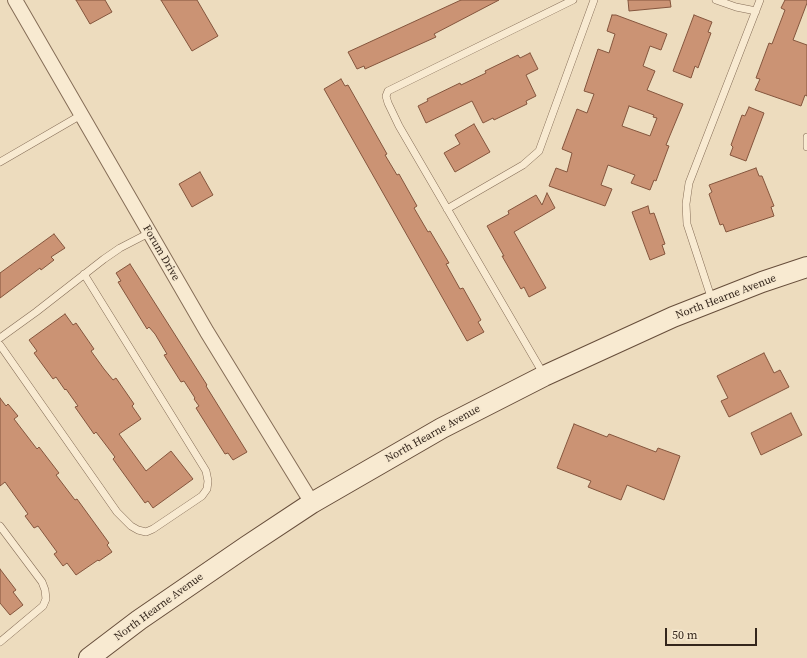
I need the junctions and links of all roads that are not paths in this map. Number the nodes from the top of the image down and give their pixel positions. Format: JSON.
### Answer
{"nodes":[{"id":1,"x":15,"y":0,"type":"edge"},
{"id":2,"x":573,"y":0,"type":"edge"},
{"id":3,"x":594,"y":0,"type":"edge"},
{"id":4,"x":716,"y":0,"type":"edge"},
{"id":5,"x":760,"y":0,"type":"edge"},
{"id":6,"x":756,"y":10,"type":"junction"},
{"id":7,"x":81,"y":115,"type":"junction"},
{"id":8,"x":807,"y":138,"type":"edge"},
{"id":9,"x":807,"y":147,"type":"edge"},
{"id":10,"x":0,"y":162,"type":"edge"},
{"id":11,"x":447,"y":209,"type":"junction"},
{"id":12,"x":149,"y":233,"type":"junction"},
{"id":13,"x":807,"y":267,"type":"edge"},
{"id":14,"x":84,"y":274,"type":"junction"},
{"id":15,"x":712,"y":302,"type":"junction"},
{"id":16,"x":0,"y":338,"type":"edge"},
{"id":17,"x":0,"y":345,"type":"edge"},
{"id":18,"x":544,"y":376,"type":"junction"},
{"id":19,"x":312,"y":503,"type":"junction"},
{"id":20,"x":0,"y":526,"type":"edge"},
{"id":21,"x":0,"y":642,"type":"edge"},
{"id":22,"x":90,"y":658,"type":"edge"}],
"edges":[{"from":1,"to":7,"type":"street","name":"Forum Drive"},
{"from":2,"to":11,"type":"lane"},
{"from":3,"to":11,"type":"lane"},
{"from":4,"to":6,"type":"lane"},
{"from":5,"to":6,"type":"lane"},
{"from":6,"to":15,"type":"lane"},
{"from":7,"to":10,"type":"lane"},
{"from":7,"to":12,"type":"street","name":"Forum Drive"},
{"from":8,"to":9,"type":"lane"},
{"from":11,"to":18,"type":"lane"},
{"from":12,"to":14,"type":"lane"},
{"from":12,"to":19,"type":"street","name":"Forum Drive"},
{"from":13,"to":15,"type":"main road","name":"North Hearne Avenue"},
{"from":14,"to":16,"type":"lane"},
{"from":14,"to":17,"type":"lane"},
{"from":15,"to":18,"type":"main road","name":"North Hearne Avenue"},
{"from":18,"to":19,"type":"main road","name":"North Hearne Avenue"},
{"from":19,"to":22,"type":"main road","name":"North Hearne Avenue"},
{"from":20,"to":21,"type":"lane"}]}
